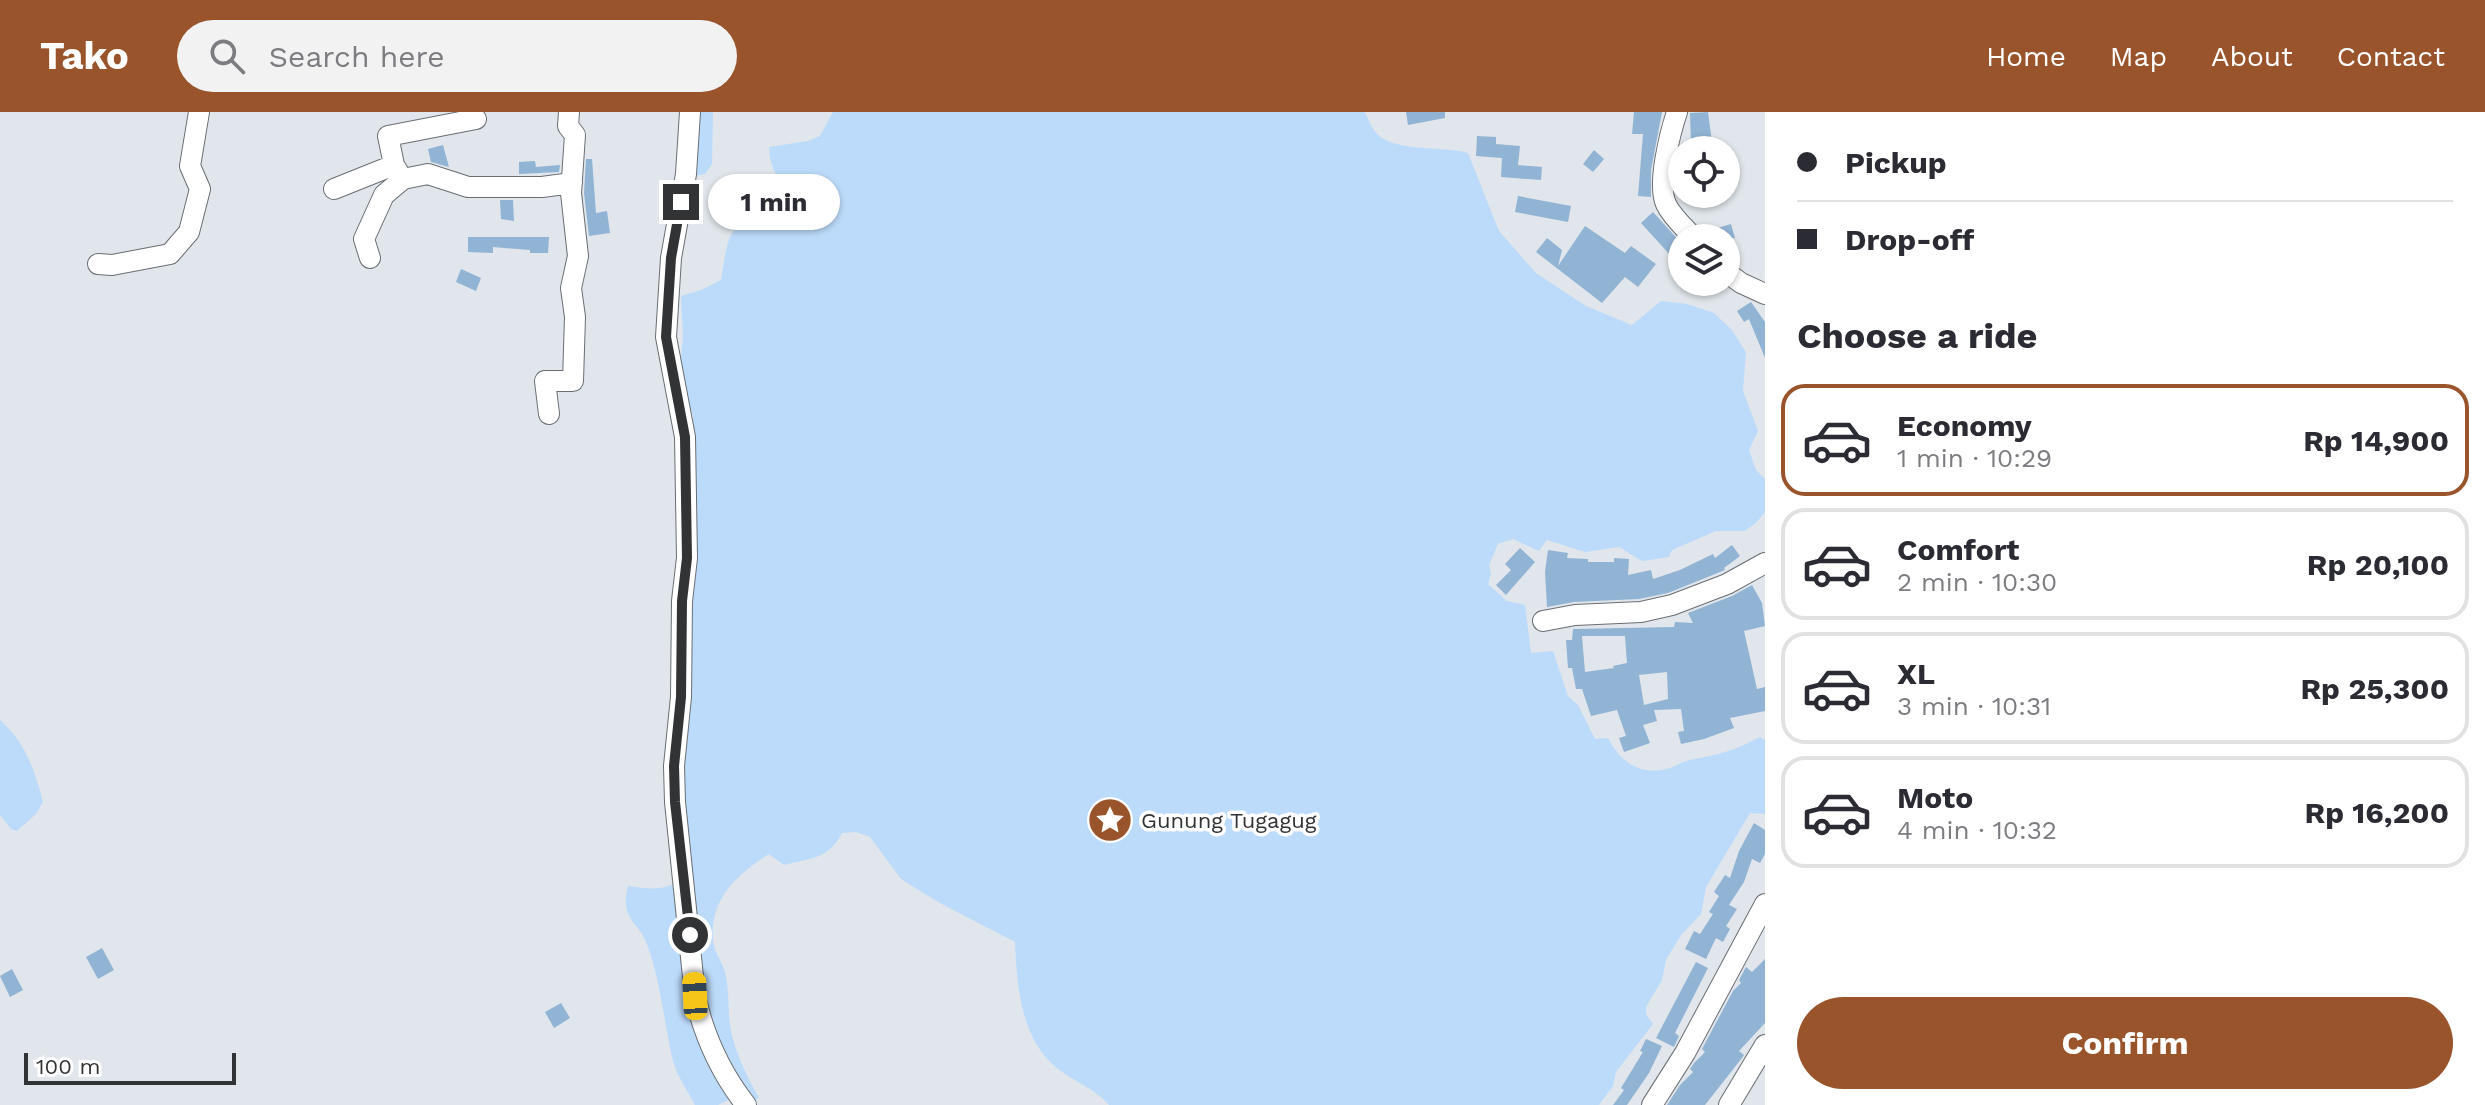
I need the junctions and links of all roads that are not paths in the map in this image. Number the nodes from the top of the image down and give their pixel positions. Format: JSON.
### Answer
{"nodes":[{"id":1,"x":199,"y":112,"type":"edge"},
{"id":2,"x":569,"y":112,"type":"edge"},
{"id":3,"x":690,"y":112,"type":"edge"},
{"id":4,"x":1677,"y":112,"type":"edge"},
{"id":5,"x":476,"y":119,"type":"dead end"},
{"id":6,"x":398,"y":172,"type":"junction"},
{"id":7,"x":572,"y":183,"type":"junction"},
{"id":8,"x":334,"y":189,"type":"dead end"},
{"id":9,"x":1682,"y":224,"type":"edge"},
{"id":10,"x":370,"y":258,"type":"dead end"},
{"id":11,"x":98,"y":264,"type":"dead end"},
{"id":12,"x":1740,"y":282,"type":"edge"},
{"id":13,"x":1765,"y":294,"type":"edge"},
{"id":14,"x":549,"y":414,"type":"dead end"},
{"id":15,"x":1765,"y":563,"type":"edge"},
{"id":16,"x":1543,"y":621,"type":"dead end"},
{"id":17,"x":1765,"y":904,"type":"edge"},
{"id":18,"x":1765,"y":1045,"type":"edge"},
{"id":19,"x":746,"y":1105,"type":"edge"},
{"id":20,"x":1652,"y":1105,"type":"edge"},
{"id":21,"x":1729,"y":1105,"type":"edge"}],
"edges":[{"from":1,"to":11,"type":"street"},
{"from":2,"to":7,"type":"street"},
{"from":3,"to":19,"type":"street"},
{"from":4,"to":9,"type":"street"},
{"from":5,"to":6,"type":"street"},
{"from":6,"to":7,"type":"street"},
{"from":6,"to":8,"type":"street"},
{"from":6,"to":10,"type":"street"},
{"from":7,"to":14,"type":"street"},
{"from":12,"to":13,"type":"street"},
{"from":15,"to":16,"type":"street"},
{"from":17,"to":20,"type":"street"},
{"from":18,"to":21,"type":"street"}]}
